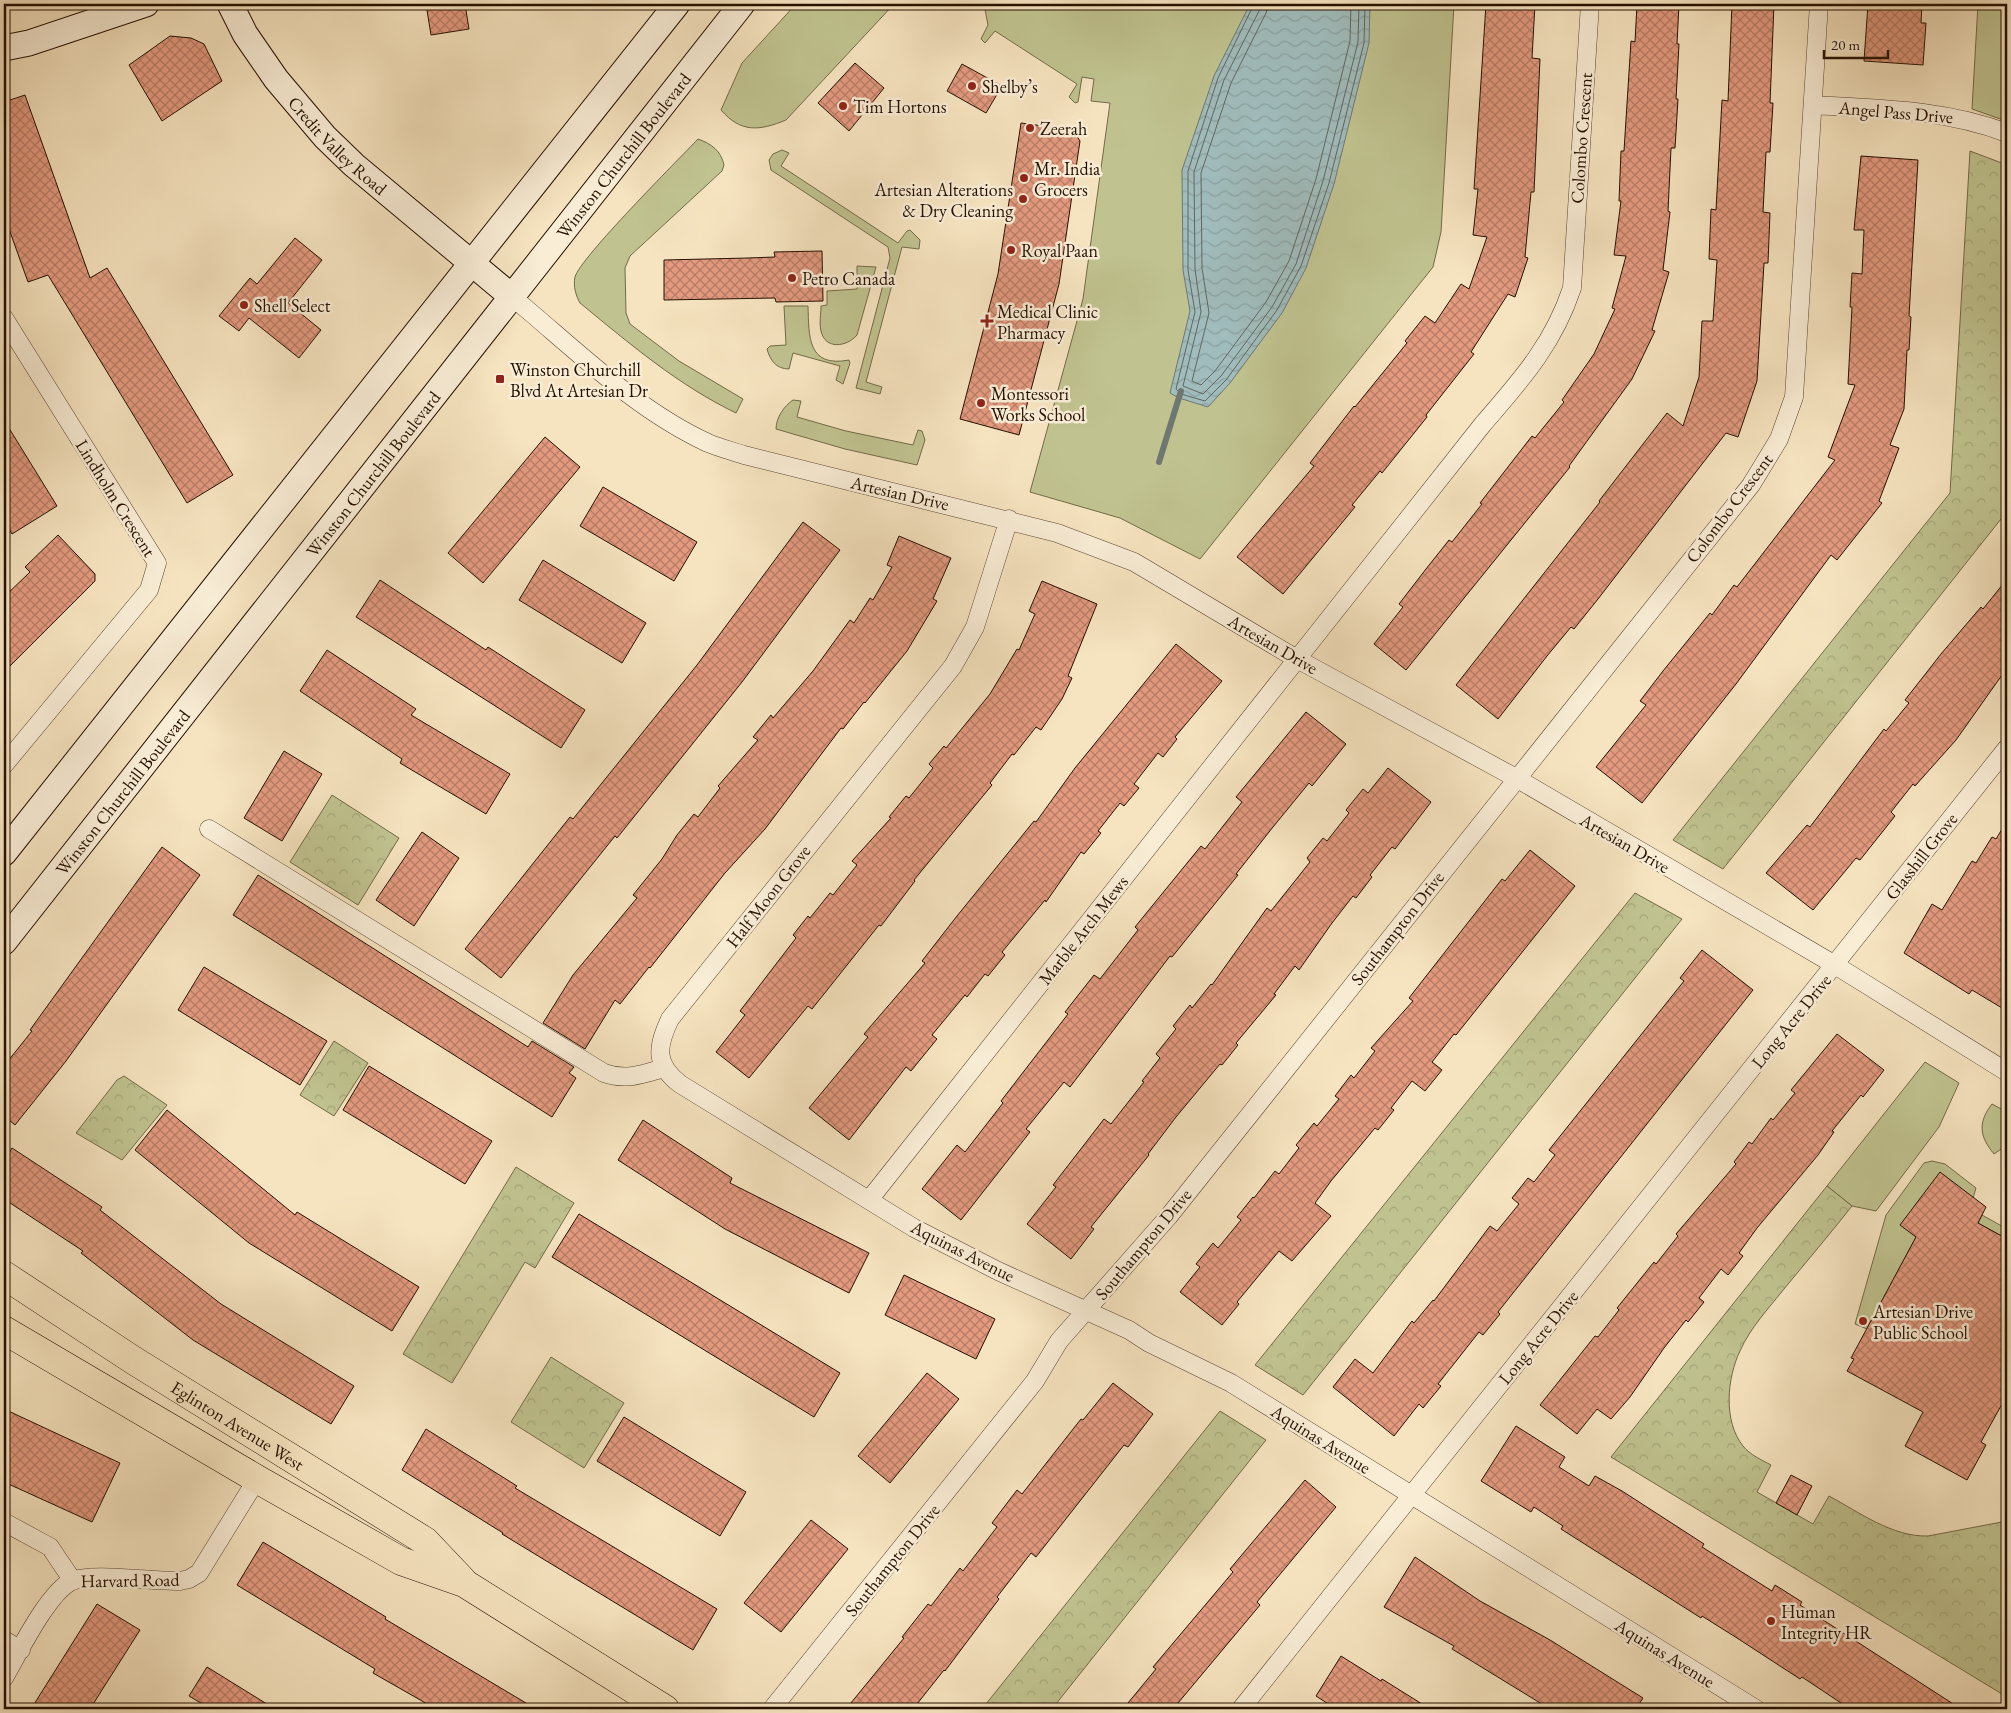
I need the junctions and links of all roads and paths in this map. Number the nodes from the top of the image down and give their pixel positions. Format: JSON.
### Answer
{"nodes":[{"id":1,"x":146,"y":4,"type":"edge"},
{"id":2,"x":230,"y":4,"type":"edge"},
{"id":3,"x":678,"y":4,"type":"edge"},
{"id":4,"x":742,"y":4,"type":"edge"},
{"id":5,"x":1590,"y":4,"type":"edge"},
{"id":6,"x":1820,"y":4,"type":"edge"},
{"id":7,"x":4,"y":48,"type":"edge"},
{"id":8,"x":1813,"y":105,"type":"junction"},
{"id":9,"x":2007,"y":133,"type":"edge"},
{"id":10,"x":472,"y":263,"type":"junction"},
{"id":11,"x":511,"y":296,"type":"junction"},
{"id":12,"x":4,"y":318,"type":"edge"},
{"id":13,"x":1009,"y":520,"type":"junction"},
{"id":14,"x":1297,"y":660,"type":"junction"},
{"id":15,"x":2007,"y":748,"type":"edge"},
{"id":16,"x":4,"y":765,"type":"edge"},
{"id":17,"x":1516,"y":778,"type":"junction"},
{"id":18,"x":209,"y":829,"type":"dead end"},
{"id":19,"x":4,"y":853,"type":"edge"},
{"id":20,"x":4,"y":942,"type":"edge"},
{"id":21,"x":1835,"y":965,"type":"junction"},
{"id":22,"x":664,"y":1068,"type":"junction"},
{"id":23,"x":2007,"y":1072,"type":"edge"},
{"id":24,"x":869,"y":1200,"type":"junction"},
{"id":25,"x":4,"y":1275,"type":"edge"},
{"id":26,"x":1087,"y":1310,"type":"junction"},
{"id":27,"x":4,"y":1330,"type":"edge"},
{"id":28,"x":257,"y":1479,"type":"junction"},
{"id":29,"x":1410,"y":1496,"type":"junction"},
{"id":30,"x":4,"y":1522,"type":"edge"},
{"id":31,"x":73,"y":1581,"type":"junction"},
{"id":32,"x":464,"y":1583,"type":"junction"},
{"id":33,"x":4,"y":1640,"type":"edge"},
{"id":34,"x":21,"y":1650,"type":"junction"},
{"id":35,"x":4,"y":1678,"type":"edge"},
{"id":36,"x":1246,"y":1708,"type":"edge"},
{"id":37,"x":665,"y":1709,"type":"edge"},
{"id":38,"x":772,"y":1709,"type":"edge"},
{"id":39,"x":1756,"y":1709,"type":"edge"}],
"edges":[{"from":1,"to":7,"type":"main road"},
{"from":2,"to":10,"type":"main road","name":"Credit Valley Road"},
{"from":3,"to":10,"type":"main road"},
{"from":4,"to":11,"type":"main road","name":"Winston Churchill Boulevard"},
{"from":5,"to":14,"type":"street","name":"Colombo Crescent"},
{"from":6,"to":8,"type":"street","name":"Colombo Crescent"},
{"from":8,"to":9,"type":"street","name":"Angel Pass Drive"},
{"from":8,"to":17,"type":"street","name":"Colombo Crescent"},
{"from":10,"to":11,"type":"main road","name":"Credit Valley Road"},
{"from":10,"to":19,"type":"main road"},
{"from":11,"to":13,"type":"street","name":"Artesian Drive"},
{"from":11,"to":20,"type":"main road","name":"Winston Churchill Boulevard"},
{"from":12,"to":16,"type":"street","name":"Lindholm Crescent"},
{"from":13,"to":14,"type":"street","name":"Artesian Drive"},
{"from":13,"to":22,"type":"street","name":"Half Moon Grove"},
{"from":14,"to":17,"type":"street","name":"Artesian Drive"},
{"from":14,"to":24,"type":"street","name":"Marble Arch Mews"},
{"from":15,"to":21,"type":"street","name":"Glasshill Grove"},
{"from":17,"to":21,"type":"street","name":"Artesian Drive"},
{"from":17,"to":26,"type":"street","name":"Southampton Drive"},
{"from":18,"to":22,"type":"street"},
{"from":21,"to":23,"type":"street","name":"Artesian Drive"},
{"from":21,"to":29,"type":"street","name":"Long Acre Drive"},
{"from":22,"to":24,"type":"street"},
{"from":24,"to":26,"type":"street","name":"Aquinas Avenue"},
{"from":25,"to":32,"type":"main road","name":"Eglinton Avenue West"},
{"from":26,"to":29,"type":"street","name":"Aquinas Avenue"},
{"from":26,"to":38,"type":"street","name":"Southampton Drive"},
{"from":27,"to":28,"type":"main road","name":"Eglinton Avenue West"},
{"from":28,"to":31,"type":"street","name":"Harvard Road"},
{"from":28,"to":32,"type":"main road","name":"Eglinton Avenue West"},
{"from":29,"to":36,"type":"street","name":"Long Acre Drive"},
{"from":29,"to":39,"type":"street","name":"Aquinas Avenue"},
{"from":30,"to":31,"type":"street"},
{"from":31,"to":34,"type":"street","name":"Harvard Road"},
{"from":32,"to":37,"type":"main road","name":"Eglinton Avenue West"},
{"from":33,"to":34,"type":"street"},
{"from":34,"to":35,"type":"street","name":"Harvard Road"}]}
